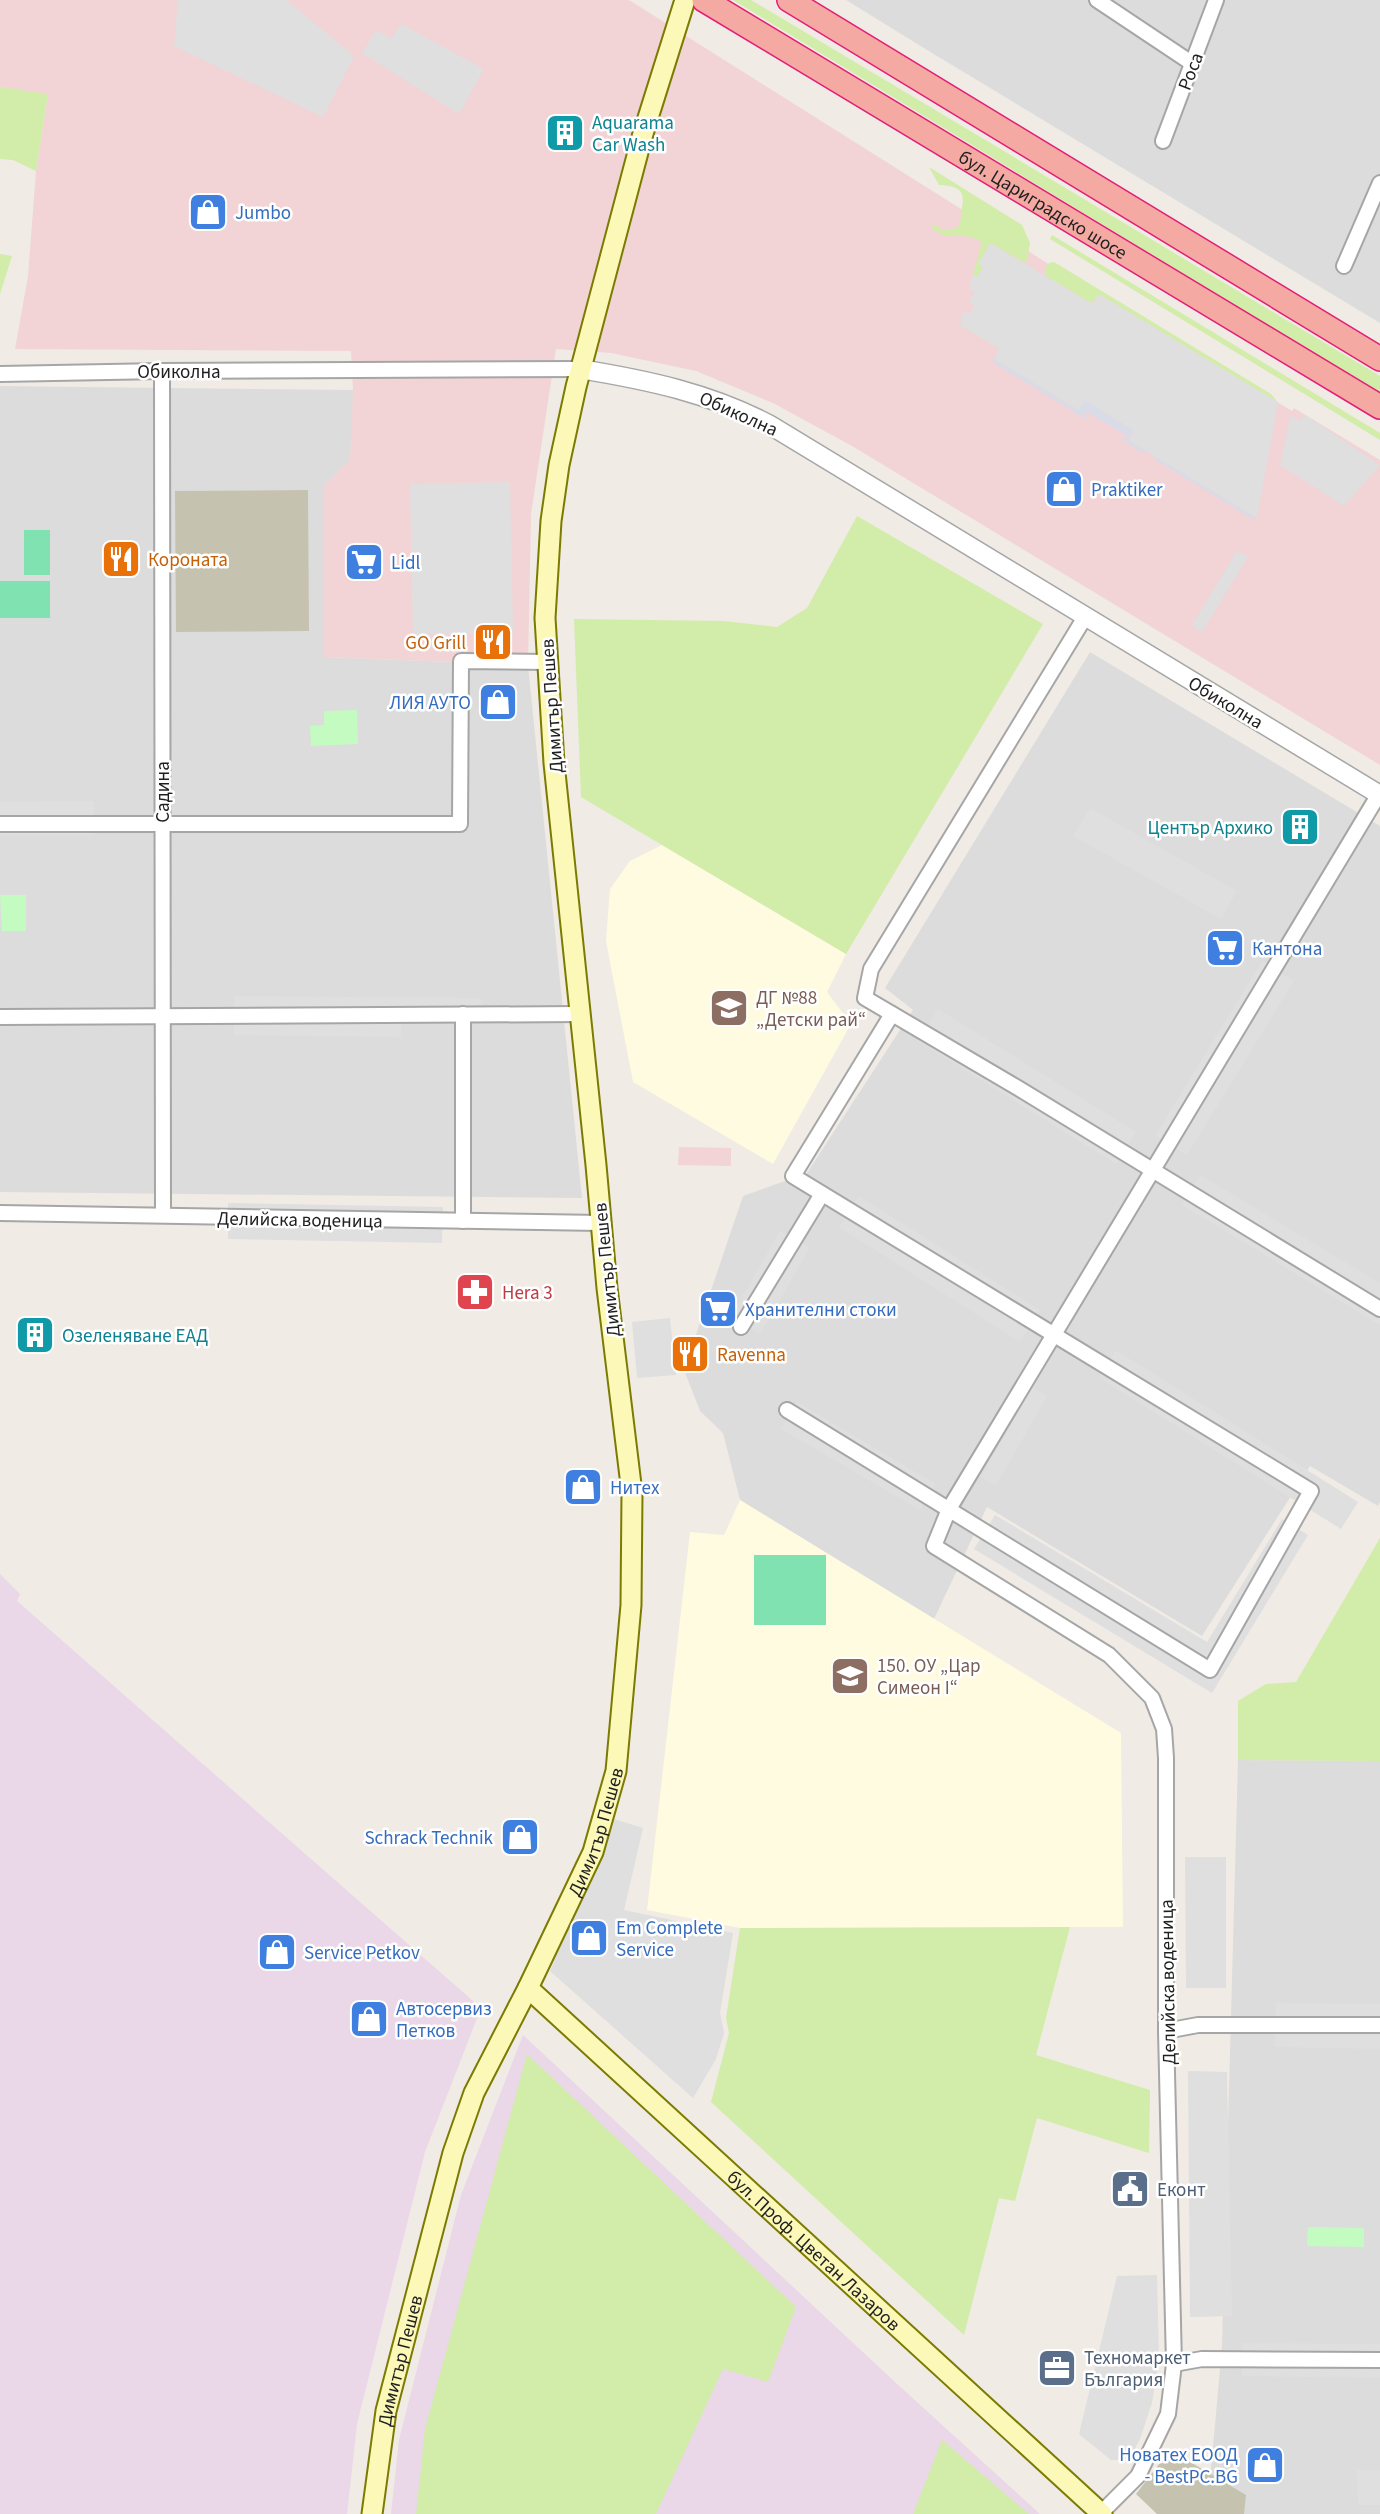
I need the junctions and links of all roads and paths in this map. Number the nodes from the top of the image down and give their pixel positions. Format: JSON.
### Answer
{"nodes":[{"id":1,"x":685,"y":0,"type":"edge"},
{"id":2,"x":704,"y":0,"type":"edge"},
{"id":3,"x":789,"y":0,"type":"edge"},
{"id":4,"x":1097,"y":0,"type":"edge"},
{"id":5,"x":1216,"y":0,"type":"edge"},
{"id":6,"x":1193,"y":64,"type":"junction"},
{"id":7,"x":1163,"y":141,"type":"dead end"},
{"id":8,"x":1380,"y":183,"type":"edge"},
{"id":9,"x":1345,"y":266,"type":"dead end"},
{"id":10,"x":1380,"y":359,"type":"edge"},
{"id":11,"x":580,"y":369,"type":"junction"},
{"id":12,"x":162,"y":370,"type":"junction"},
{"id":13,"x":0,"y":374,"type":"edge"},
{"id":14,"x":1380,"y":407,"type":"edge"},
{"id":15,"x":1085,"y":617,"type":"junction"},
{"id":16,"x":547,"y":662,"type":"junction"},
{"id":17,"x":1380,"y":794,"type":"edge"},
{"id":18,"x":0,"y":824,"type":"edge"},
{"id":19,"x":162,"y":824,"type":"junction"},
{"id":20,"x":463,"y":1014,"type":"junction"},
{"id":21,"x":581,"y":1014,"type":"junction"},
{"id":22,"x":892,"y":1014,"type":"junction"},
{"id":23,"x":162,"y":1016,"type":"junction"},
{"id":24,"x":0,"y":1017,"type":"edge"},
{"id":25,"x":1153,"y":1171,"type":"junction"},
{"id":26,"x":822,"y":1194,"type":"junction"},
{"id":27,"x":0,"y":1213,"type":"edge"},
{"id":28,"x":163,"y":1214,"type":"junction"},
{"id":29,"x":463,"y":1221,"type":"junction"},
{"id":30,"x":601,"y":1223,"type":"junction"},
{"id":31,"x":1380,"y":1308,"type":"edge"},
{"id":32,"x":741,"y":1327,"type":"dead end"},
{"id":33,"x":1054,"y":1335,"type":"junction"},
{"id":34,"x":787,"y":1410,"type":"dead end"},
{"id":35,"x":949,"y":1509,"type":"junction"},
{"id":36,"x":528,"y":1988,"type":"junction"},
{"id":37,"x":1380,"y":2025,"type":"edge"},
{"id":38,"x":1166,"y":2031,"type":"junction"},
{"id":39,"x":1380,"y":2360,"type":"edge"},
{"id":40,"x":1174,"y":2364,"type":"junction"},
{"id":41,"x":372,"y":2514,"type":"edge"},
{"id":42,"x":1101,"y":2514,"type":"edge"}],
"edges":[{"from":1,"to":11,"type":"main road","name":"Димитър Пешев"},
{"from":2,"to":14,"type":"highway","name":"бул. Цариградско шосе"},
{"from":3,"to":10,"type":"highway"},
{"from":4,"to":6,"type":"street"},
{"from":5,"to":6,"type":"street","name":"Роса"},
{"from":6,"to":7,"type":"street","name":"Роса"},
{"from":8,"to":9,"type":"street"},
{"from":11,"to":12,"type":"street","name":"Обиколна"},
{"from":11,"to":15,"type":"street","name":"Обиколна"},
{"from":11,"to":16,"type":"main road","name":"Димитър Пешев"},
{"from":12,"to":13,"type":"street","name":"Обиколна"},
{"from":12,"to":19,"type":"street","name":"Садина"},
{"from":15,"to":17,"type":"street","name":"Обиколна"},
{"from":15,"to":22,"type":"street"},
{"from":16,"to":19,"type":"street"},
{"from":16,"to":21,"type":"main road","name":"Димитър Пешев"},
{"from":17,"to":25,"type":"street"},
{"from":18,"to":19,"type":"street"},
{"from":19,"to":23,"type":"street","name":"Садина"},
{"from":20,"to":21,"type":"street"},
{"from":20,"to":23,"type":"street"},
{"from":20,"to":29,"type":"street"},
{"from":21,"to":30,"type":"main road","name":"Димитър Пешев"},
{"from":22,"to":25,"type":"street"},
{"from":22,"to":26,"type":"street"},
{"from":23,"to":24,"type":"street"},
{"from":23,"to":28,"type":"street","name":"Садина"},
{"from":25,"to":31,"type":"street"},
{"from":25,"to":33,"type":"street"},
{"from":26,"to":32,"type":"street"},
{"from":26,"to":33,"type":"street"},
{"from":27,"to":28,"type":"street","name":"Делийска воденица"},
{"from":28,"to":29,"type":"street","name":"Делийска воденица"},
{"from":29,"to":30,"type":"street","name":"Делийска воденица"},
{"from":30,"to":36,"type":"main road","name":"Димитър Пешев"},
{"from":33,"to":35,"type":"street"},
{"from":33,"to":35,"type":"street"},
{"from":34,"to":35,"type":"street"},
{"from":35,"to":38,"type":"street","name":"Делийска воденица"},
{"from":36,"to":41,"type":"main road","name":"Димитър Пешев"},
{"from":36,"to":42,"type":"main road","name":"бул. Проф. Цветан Лазаров"},
{"from":37,"to":38,"type":"street"},
{"from":38,"to":40,"type":"street","name":"Делийска воденица"},
{"from":39,"to":40,"type":"street"},
{"from":40,"to":42,"type":"street","name":"Делийска воденица"}]}
